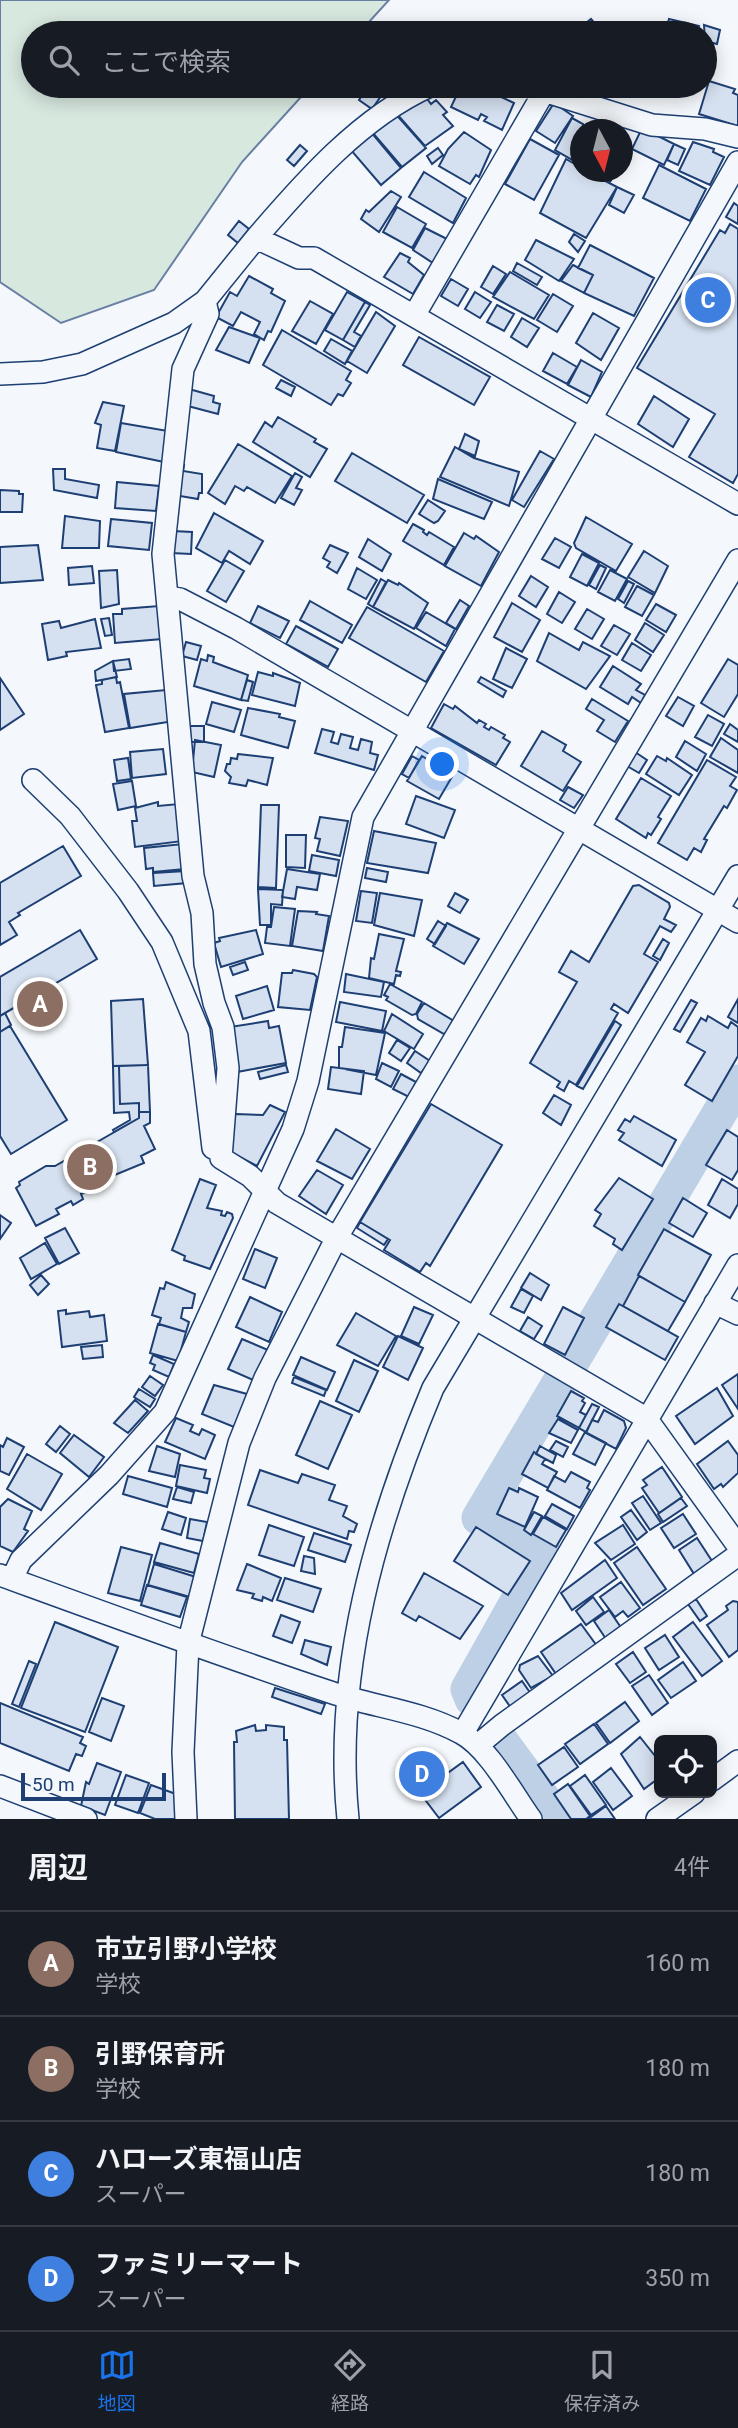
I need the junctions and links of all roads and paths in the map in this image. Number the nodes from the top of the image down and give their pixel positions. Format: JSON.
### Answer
{"nodes":[{"id":1,"x":407,"y":98,"type":"edge"},
{"id":2,"x":531,"y":98,"type":"edge"},
{"id":3,"x":565,"y":98,"type":"edge"},
{"id":4,"x":738,"y":137,"type":"edge"},
{"id":5,"x":738,"y":163,"type":"edge"},
{"id":6,"x":256,"y":238,"type":"junction"},
{"id":7,"x":205,"y":301,"type":"junction"},
{"id":8,"x":415,"y":314,"type":"junction"},
{"id":9,"x":0,"y":374,"type":"edge"},
{"id":10,"x":594,"y":419,"type":"junction"},
{"id":11,"x":738,"y":505,"type":"edge"},
{"id":12,"x":738,"y":560,"type":"edge"},
{"id":13,"x":167,"y":597,"type":"junction"},
{"id":14,"x":412,"y":730,"type":"junction"},
{"id":15,"x":33,"y":780,"type":"dead end"},
{"id":16,"x":578,"y":831,"type":"junction"},
{"id":17,"x":738,"y":876,"type":"edge"},
{"id":18,"x":718,"y":911,"type":"junction"},
{"id":19,"x":738,"y":922,"type":"edge"},
{"id":20,"x":221,"y":1158,"type":"junction"},
{"id":21,"x":265,"y":1190,"type":"junction"},
{"id":22,"x":336,"y":1239,"type":"junction"},
{"id":23,"x":738,"y":1265,"type":"edge"},
{"id":24,"x":715,"y":1303,"type":"junction"},
{"id":25,"x":738,"y":1314,"type":"edge"},
{"id":26,"x":474,"y":1319,"type":"junction"},
{"id":27,"x":646,"y":1418,"type":"junction"},
{"id":28,"x":738,"y":1546,"type":"edge"},
{"id":29,"x":738,"y":1555,"type":"edge"},
{"id":30,"x":6,"y":1577,"type":"edge"},
{"id":31,"x":188,"y":1644,"type":"junction"},
{"id":32,"x":347,"y":1698,"type":"junction"},
{"id":33,"x":470,"y":1739,"type":"junction"},
{"id":34,"x":738,"y":1761,"type":"edge"},
{"id":35,"x":717,"y":1776,"type":"edge"},
{"id":36,"x":0,"y":1786,"type":"edge"},
{"id":37,"x":687,"y":1798,"type":"edge"},
{"id":38,"x":86,"y":1819,"type":"edge"},
{"id":39,"x":186,"y":1819,"type":"edge"},
{"id":40,"x":348,"y":1819,"type":"edge"},
{"id":41,"x":531,"y":1819,"type":"edge"},
{"id":42,"x":657,"y":1819,"type":"edge"}],
"edges":[{"from":1,"to":6,"type":"street"},
{"from":2,"to":8,"type":"street"},
{"from":3,"to":4,"type":"street"},
{"from":5,"to":10,"type":"street"},
{"from":6,"to":7,"type":"street"},
{"from":6,"to":8,"type":"street"},
{"from":7,"to":9,"type":"street"},
{"from":7,"to":13,"type":"street"},
{"from":8,"to":10,"type":"street"},
{"from":10,"to":11,"type":"street"},
{"from":10,"to":14,"type":"street"},
{"from":12,"to":16,"type":"street"},
{"from":13,"to":14,"type":"street"},
{"from":13,"to":20,"type":"street"},
{"from":14,"to":16,"type":"street"},
{"from":14,"to":21,"type":"street"},
{"from":15,"to":20,"type":"street"},
{"from":16,"to":18,"type":"street"},
{"from":16,"to":22,"type":"street"},
{"from":17,"to":18,"type":"street"},
{"from":18,"to":19,"type":"street"},
{"from":18,"to":26,"type":"street"},
{"from":20,"to":21,"type":"street"},
{"from":21,"to":22,"type":"street"},
{"from":21,"to":30,"type":"street"},
{"from":22,"to":26,"type":"street"},
{"from":22,"to":31,"type":"street"},
{"from":23,"to":24,"type":"street"},
{"from":24,"to":25,"type":"street"},
{"from":24,"to":27,"type":"street"},
{"from":26,"to":27,"type":"street"},
{"from":26,"to":32,"type":"street"},
{"from":27,"to":28,"type":"street"},
{"from":27,"to":33,"type":"street"},
{"from":29,"to":33,"type":"street"},
{"from":30,"to":31,"type":"street"},
{"from":31,"to":32,"type":"street"},
{"from":31,"to":39,"type":"street"},
{"from":32,"to":33,"type":"street"},
{"from":32,"to":40,"type":"street"},
{"from":33,"to":41,"type":"street"},
{"from":34,"to":35,"type":"street"},
{"from":36,"to":38,"type":"street"},
{"from":37,"to":42,"type":"street"}]}
